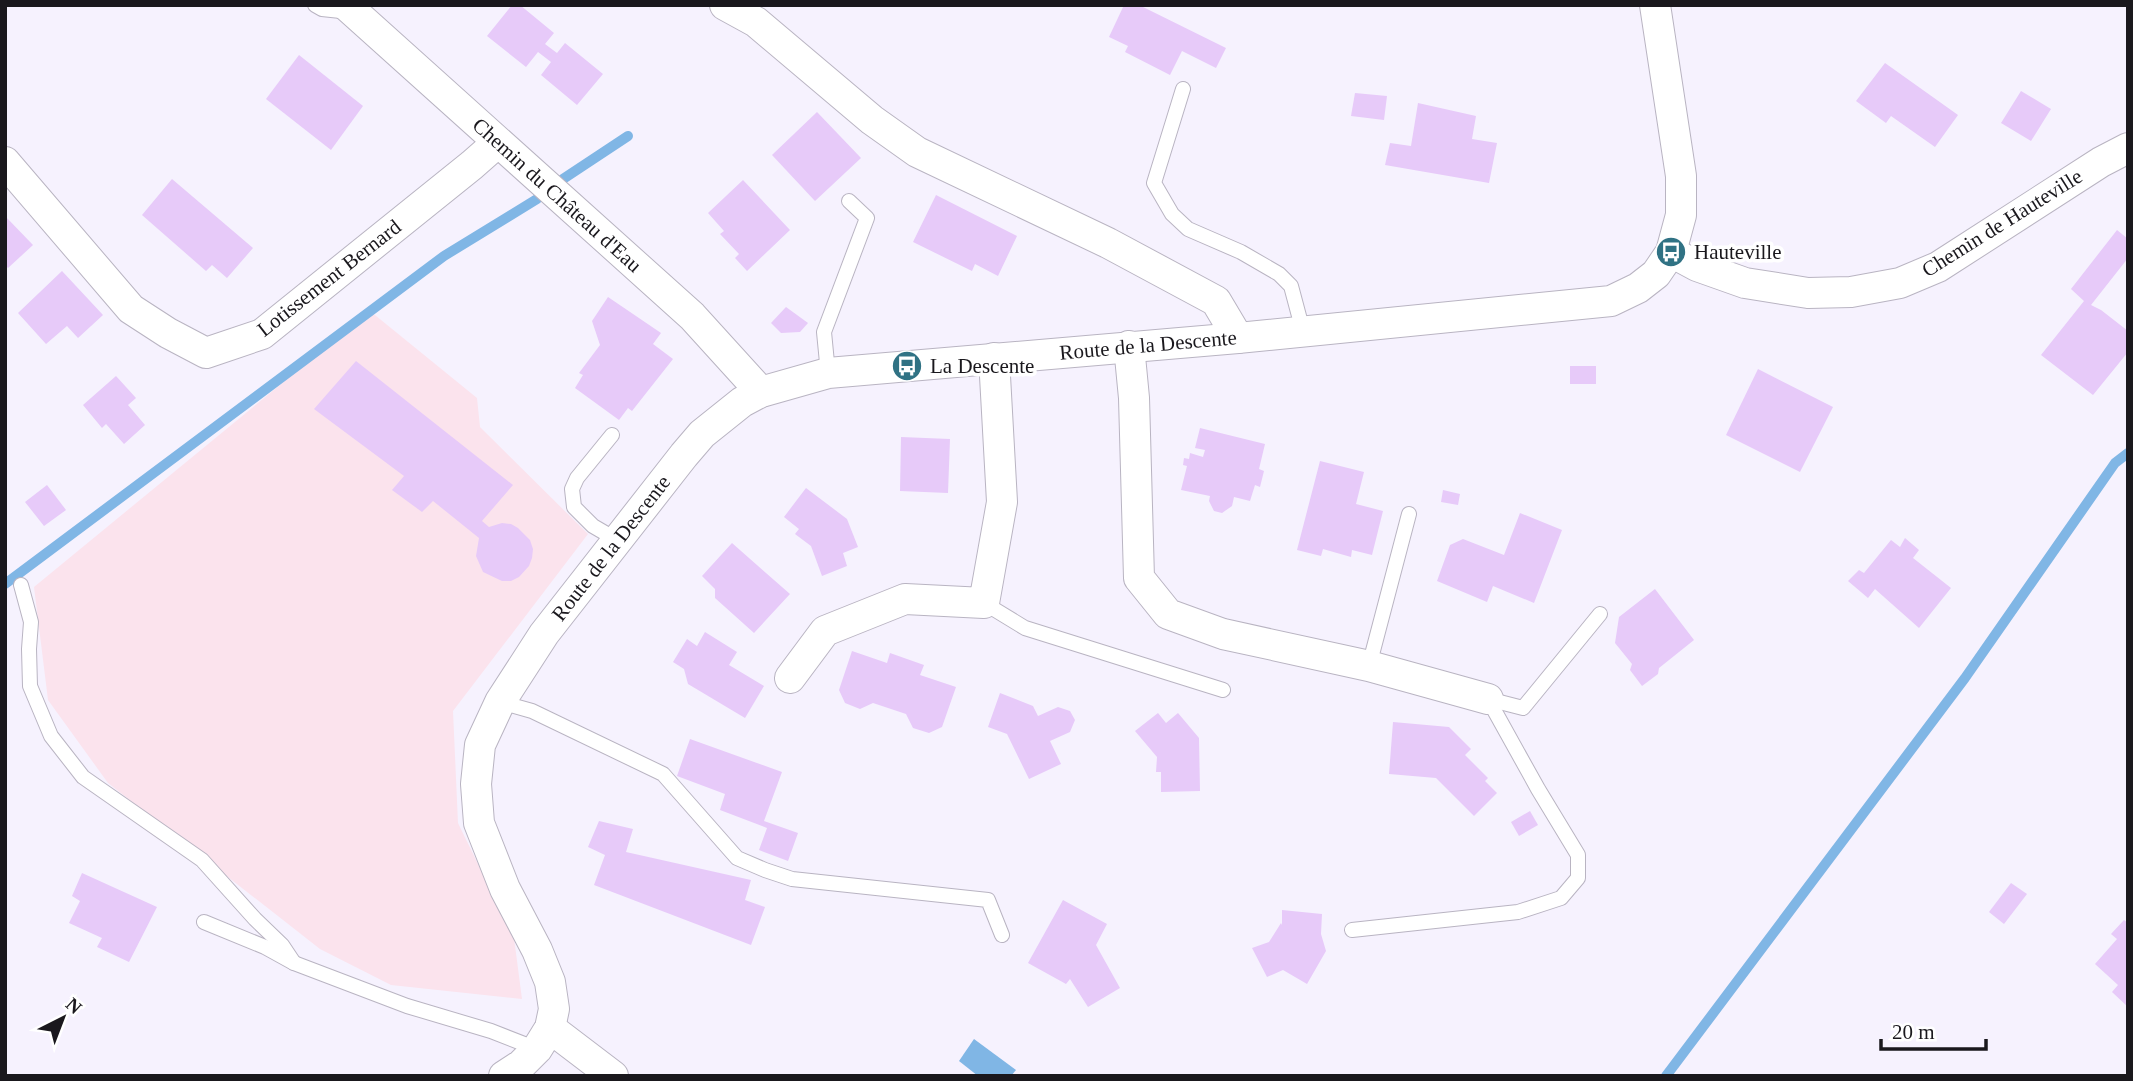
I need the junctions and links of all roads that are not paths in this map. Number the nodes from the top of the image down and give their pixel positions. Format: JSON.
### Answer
{"nodes":[{"id":1,"x":315,"y":5,"type":"edge"},
{"id":2,"x":725,"y":5,"type":"edge"},
{"id":3,"x":1656,"y":5,"type":"edge"},
{"id":4,"x":351,"y":9,"type":"edge"},
{"id":5,"x":1184,"y":89,"type":"dead end"},
{"id":6,"x":497,"y":143,"type":"junction"},
{"id":7,"x":2128,"y":148,"type":"edge"},
{"id":8,"x":5,"y":162,"type":"edge"},
{"id":9,"x":849,"y":201,"type":"dead end"},
{"id":10,"x":1671,"y":251,"type":"junction"},
{"id":11,"x":1303,"y":331,"type":"junction"},
{"id":12,"x":1238,"y":338,"type":"junction"},
{"id":13,"x":1129,"y":346,"type":"junction"},
{"id":14,"x":994,"y":358,"type":"junction"},
{"id":15,"x":828,"y":373,"type":"junction"},
{"id":16,"x":761,"y":392,"type":"junction"},
{"id":17,"x":612,"y":435,"type":"dead end"},
{"id":18,"x":1409,"y":514,"type":"dead end"},
{"id":19,"x":617,"y":540,"type":"junction"},
{"id":20,"x":21,"y":584,"type":"dead end"},
{"id":21,"x":984,"y":603,"type":"junction"},
{"id":22,"x":1600,"y":614,"type":"dead end"},
{"id":23,"x":1369,"y":666,"type":"junction"},
{"id":24,"x":790,"y":678,"type":"dead end"},
{"id":25,"x":1223,"y":690,"type":"dead end"},
{"id":26,"x":1488,"y":699,"type":"junction"},
{"id":27,"x":500,"y":702,"type":"junction"},
{"id":28,"x":204,"y":922,"type":"dead end"},
{"id":29,"x":1352,"y":930,"type":"dead end"},
{"id":30,"x":1002,"y":935,"type":"dead end"},
{"id":31,"x":294,"y":963,"type":"junction"},
{"id":32,"x":544,"y":1038,"type":"junction"},
{"id":33,"x":598,"y":1070,"type":"edge"},
{"id":34,"x":504,"y":1076,"type":"edge"}],
"edges":[{"from":1,"to":4,"type":"lane"},
{"from":2,"to":12,"type":"street"},
{"from":3,"to":10,"type":"street","name":"Route de la Descente"},
{"from":4,"to":6,"type":"street","name":"Chemin du Château d'Eau"},
{"from":5,"to":11,"type":"lane"},
{"from":6,"to":8,"type":"street","name":"Lotissement Bernard"},
{"from":6,"to":16,"type":"street","name":"Chemin du Château d'Eau"},
{"from":7,"to":10,"type":"street","name":"Chemin de Hauteville"},
{"from":9,"to":15,"type":"lane"},
{"from":10,"to":11,"type":"street","name":"Route de la Descente"},
{"from":11,"to":12,"type":"street","name":"Route de la Descente"},
{"from":12,"to":13,"type":"street","name":"Route de la Descente"},
{"from":13,"to":14,"type":"street","name":"Route de la Descente"},
{"from":13,"to":23,"type":"street"},
{"from":14,"to":15,"type":"street","name":"Route de la Descente"},
{"from":14,"to":21,"type":"street"},
{"from":15,"to":16,"type":"street","name":"Route de la Descente"},
{"from":16,"to":19,"type":"street","name":"Route de la Descente"},
{"from":17,"to":19,"type":"lane"},
{"from":18,"to":23,"type":"lane"},
{"from":19,"to":27,"type":"street","name":"Route de la Descente"},
{"from":20,"to":31,"type":"lane"},
{"from":21,"to":24,"type":"street"},
{"from":21,"to":25,"type":"lane"},
{"from":22,"to":26,"type":"lane"},
{"from":23,"to":26,"type":"street"},
{"from":26,"to":29,"type":"lane"},
{"from":27,"to":30,"type":"lane"},
{"from":27,"to":32,"type":"street","name":"Route de la Descente"},
{"from":28,"to":31,"type":"lane"},
{"from":31,"to":32,"type":"lane"},
{"from":32,"to":33,"type":"street"},
{"from":32,"to":34,"type":"street"}]}
